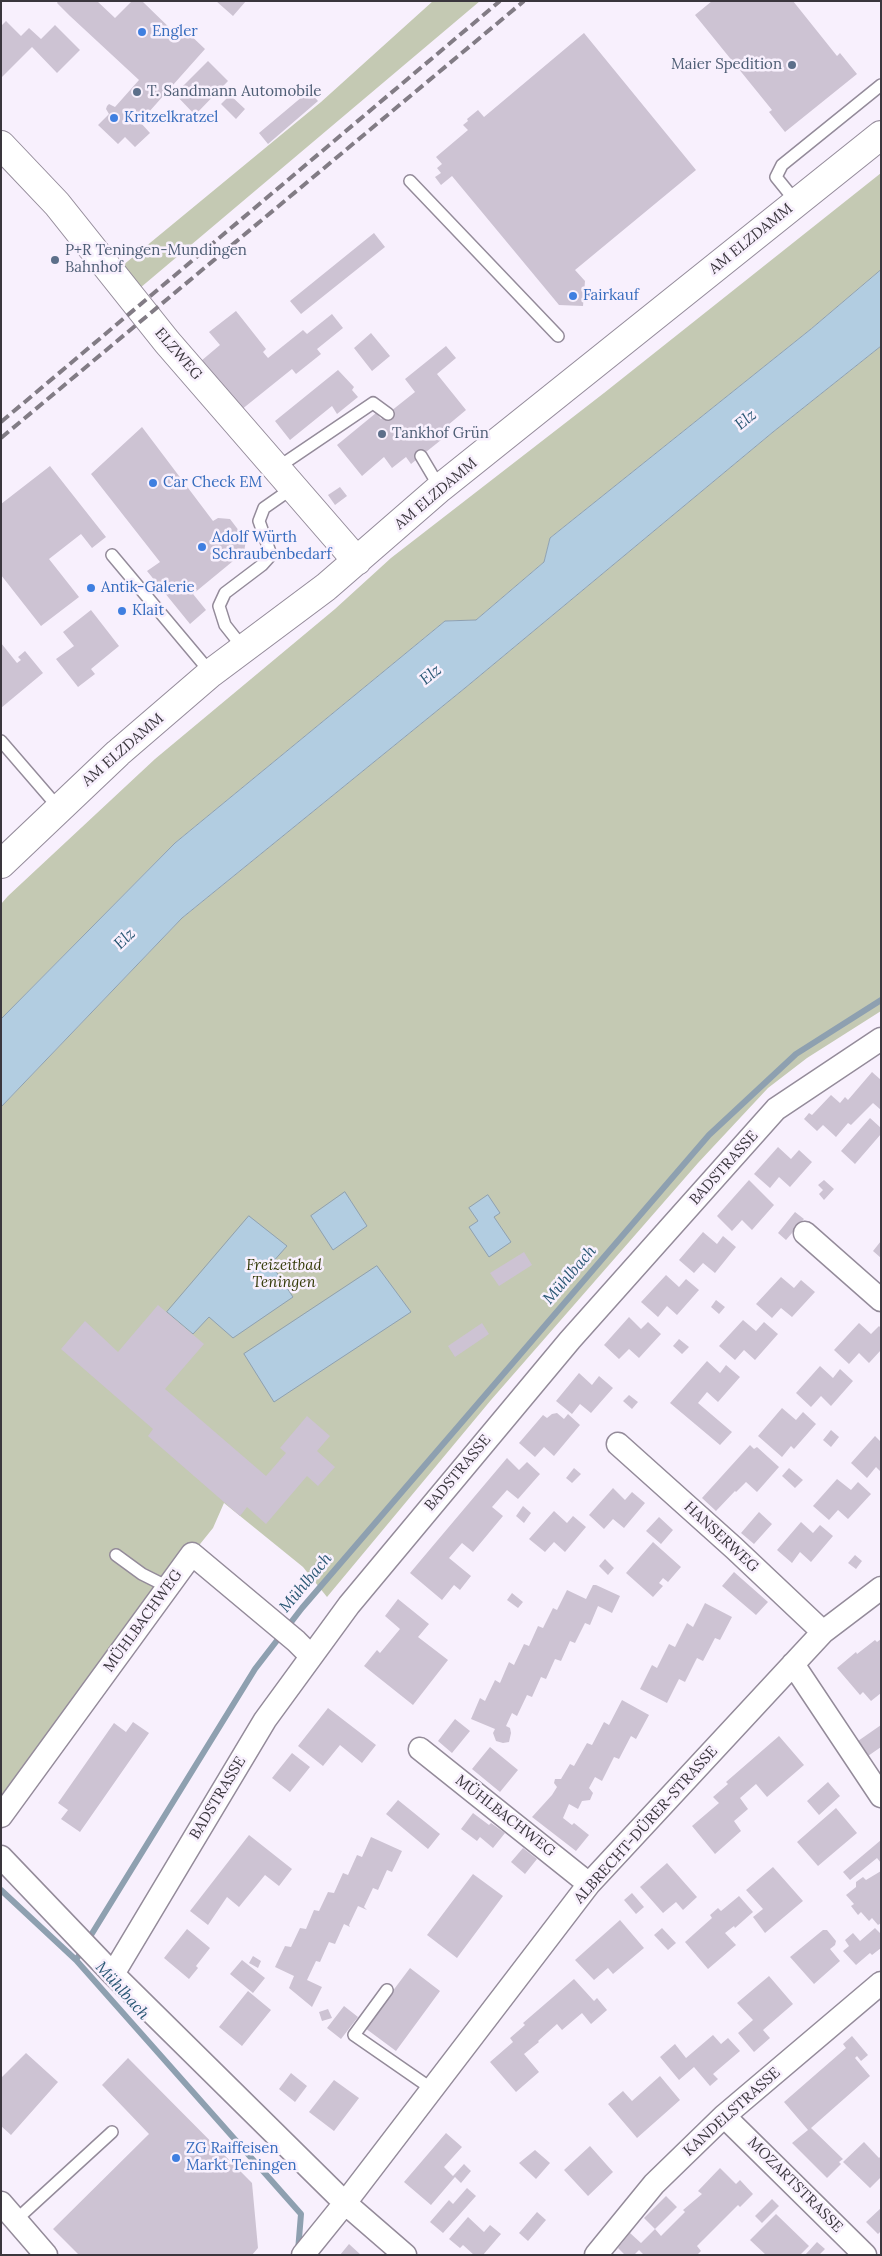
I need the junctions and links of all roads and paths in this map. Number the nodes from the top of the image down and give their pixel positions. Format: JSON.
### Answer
{"nodes":[{"id":1,"x":881,"y":85,"type":"edge"},
{"id":2,"x":881,"y":135,"type":"edge"},
{"id":3,"x":1,"y":145,"type":"edge"},
{"id":4,"x":410,"y":181,"type":"dead end"},
{"id":5,"x":797,"y":203,"type":"junction"},
{"id":6,"x":558,"y":336,"type":"dead end"},
{"id":7,"x":388,"y":414,"type":"dead end"},
{"id":8,"x":421,"y":456,"type":"dead end"},
{"id":9,"x":285,"y":477,"type":"junction"},
{"id":10,"x":440,"y":488,"type":"junction"},
{"id":11,"x":112,"y":555,"type":"dead end"},
{"id":12,"x":357,"y":561,"type":"junction"},
{"id":13,"x":244,"y":650,"type":"junction"},
{"id":14,"x":211,"y":673,"type":"junction"},
{"id":15,"x":1,"y":741,"type":"edge"},
{"id":16,"x":58,"y":807,"type":"junction"},
{"id":17,"x":1,"y":864,"type":"edge"},
{"id":18,"x":881,"y":1039,"type":"edge"},
{"id":19,"x":805,"y":1232,"type":"dead end"},
{"id":20,"x":881,"y":1300,"type":"edge"},
{"id":21,"x":618,"y":1444,"type":"dead end"},
{"id":22,"x":116,"y":1555,"type":"dead end"},
{"id":23,"x":168,"y":1587,"type":"junction"},
{"id":24,"x":881,"y":1588,"type":"edge"},
{"id":25,"x":823,"y":1632,"type":"junction"},
{"id":26,"x":304,"y":1649,"type":"junction"},
{"id":27,"x":793,"y":1664,"type":"junction"},
{"id":28,"x":420,"y":1749,"type":"dead end"},
{"id":29,"x":881,"y":1796,"type":"edge"},
{"id":30,"x":1,"y":1816,"type":"edge"},
{"id":31,"x":1,"y":1857,"type":"edge"},
{"id":32,"x":589,"y":1884,"type":"junction"},
{"id":33,"x":113,"y":1974,"type":"junction"},
{"id":34,"x":881,"y":1983,"type":"edge"},
{"id":35,"x":387,"y":1990,"type":"dead end"},
{"id":36,"x":432,"y":2088,"type":"junction"},
{"id":37,"x":724,"y":2116,"type":"junction"},
{"id":38,"x":112,"y":2132,"type":"dead end"},
{"id":39,"x":1,"y":2203,"type":"edge"},
{"id":40,"x":345,"y":2203,"type":"junction"},
{"id":41,"x":17,"y":2219,"type":"junction"},
{"id":42,"x":309,"y":2248,"type":"edge"},
{"id":43,"x":46,"y":2255,"type":"edge"},
{"id":44,"x":405,"y":2255,"type":"edge"},
{"id":45,"x":596,"y":2255,"type":"edge"},
{"id":46,"x":865,"y":2255,"type":"edge"}],
"edges":[{"from":1,"to":5,"type":"lane"},
{"from":2,"to":5,"type":"street","name":"AM ELZDAMM"},
{"from":3,"to":9,"type":"street","name":"ELZWEG"},
{"from":4,"to":6,"type":"lane"},
{"from":5,"to":10,"type":"street","name":"AM ELZDAMM"},
{"from":7,"to":9,"type":"lane"},
{"from":8,"to":10,"type":"lane"},
{"from":9,"to":12,"type":"street","name":"ELZWEG"},
{"from":9,"to":13,"type":"lane"},
{"from":10,"to":12,"type":"street","name":"AM ELZDAMM"},
{"from":11,"to":14,"type":"lane"},
{"from":12,"to":13,"type":"street","name":"AM ELZDAMM"},
{"from":13,"to":14,"type":"street","name":"AM ELZDAMM"},
{"from":14,"to":16,"type":"street","name":"AM ELZDAMM"},
{"from":15,"to":16,"type":"lane"},
{"from":16,"to":17,"type":"street","name":"AM ELZDAMM"},
{"from":18,"to":26,"type":"street","name":"BADSTRASSE"},
{"from":19,"to":20,"type":"street"},
{"from":21,"to":25,"type":"street","name":"HANSERWEG"},
{"from":22,"to":23,"type":"lane"},
{"from":23,"to":26,"type":"street","name":"MÜHLBACHWEG"},
{"from":23,"to":30,"type":"street","name":"MÜHLBACHWEG"},
{"from":24,"to":25,"type":"street","name":"ALBRECHT-DÜRER-STRASSE"},
{"from":25,"to":27,"type":"street","name":"ALBRECHT-DÜRER-STRASSE"},
{"from":26,"to":33,"type":"street","name":"BADSTRASSE"},
{"from":27,"to":29,"type":"street"},
{"from":27,"to":32,"type":"street","name":"ALBRECHT-DÜRER-STRASSE"},
{"from":28,"to":32,"type":"street","name":"MÜHLBACHWEG"},
{"from":31,"to":33,"type":"street"},
{"from":32,"to":36,"type":"street","name":"ALBRECHT-DÜRER-STRASSE"},
{"from":33,"to":40,"type":"street"},
{"from":34,"to":37,"type":"street","name":"KANDELSTRASSE"},
{"from":35,"to":36,"type":"lane"},
{"from":36,"to":40,"type":"street","name":"ALBRECHT-DÜRER-STRASSE"},
{"from":37,"to":45,"type":"street","name":"KANDELSTRASSE"},
{"from":37,"to":46,"type":"street","name":"MOZARTSTRASSE"},
{"from":38,"to":41,"type":"lane"},
{"from":39,"to":41,"type":"street"},
{"from":40,"to":42,"type":"street","name":"ALBRECHT-DÜRER-STRASSE"},
{"from":40,"to":44,"type":"street"},
{"from":41,"to":43,"type":"street"}]}
